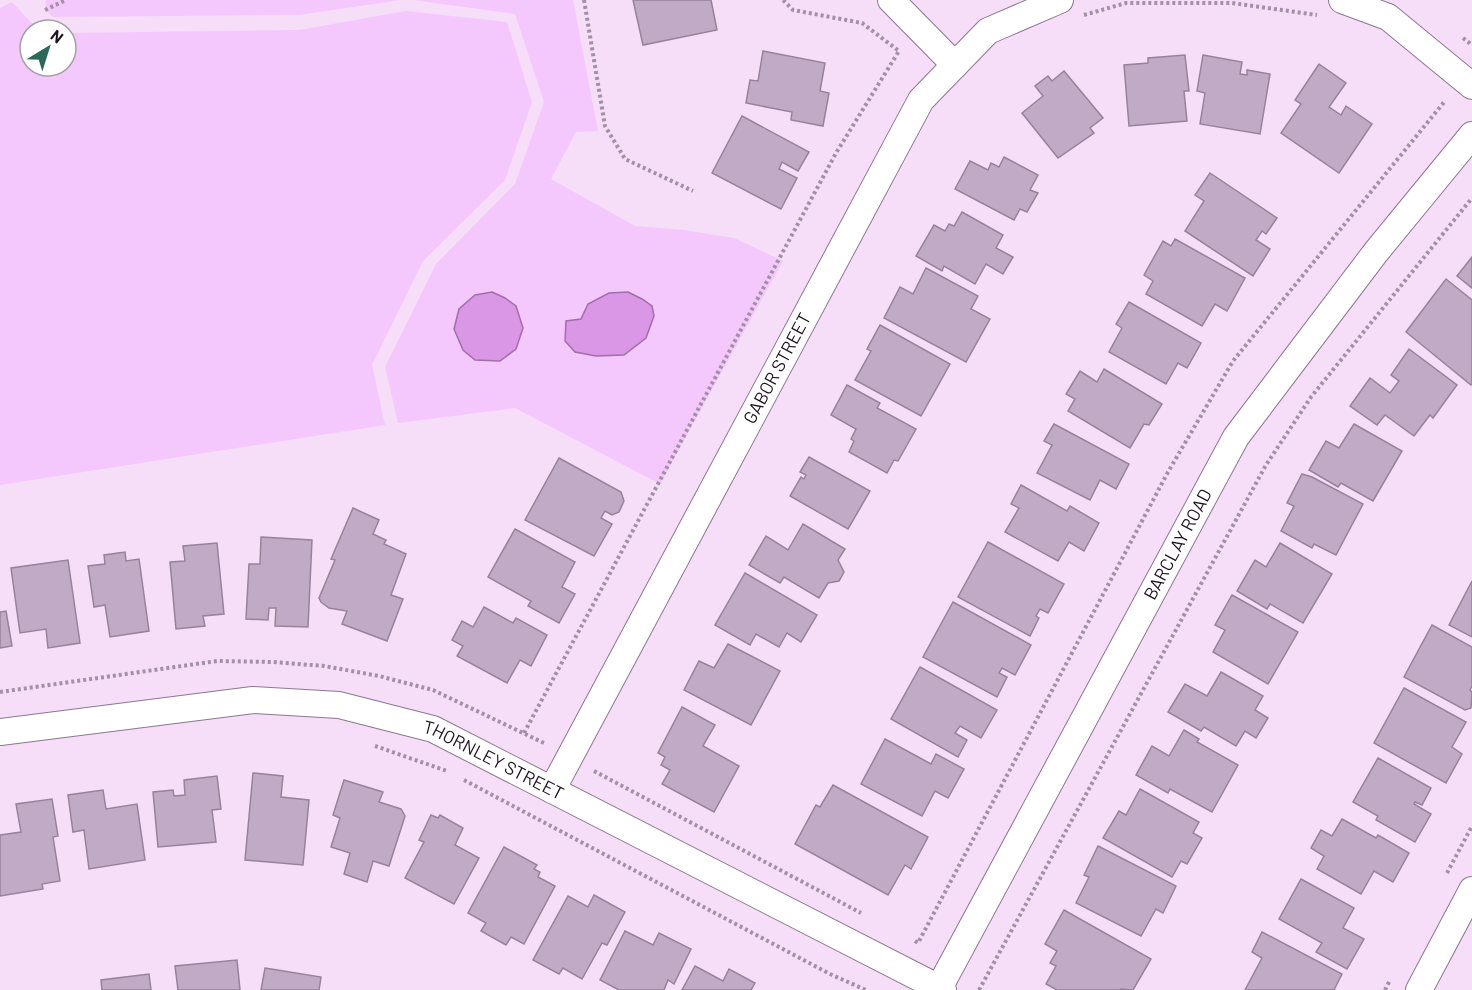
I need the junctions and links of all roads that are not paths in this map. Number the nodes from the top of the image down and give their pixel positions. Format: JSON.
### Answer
{"nodes":[{"id":1,"x":891,"y":0,"type":"edge"},
{"id":2,"x":1060,"y":0,"type":"edge"},
{"id":3,"x":1342,"y":0,"type":"edge"},
{"id":4,"x":955,"y":65,"type":"junction"},
{"id":5,"x":1467,"y":83,"type":"edge"},
{"id":6,"x":1472,"y":135,"type":"edge"},
{"id":7,"x":0,"y":732,"type":"edge"},
{"id":8,"x":552,"y":790,"type":"junction"},
{"id":9,"x":1472,"y":890,"type":"edge"},
{"id":10,"x":940,"y":989,"type":"edge"},
{"id":11,"x":1419,"y":990,"type":"edge"}],
"edges":[{"from":1,"to":4,"type":"street"},
{"from":2,"to":4,"type":"street","name":"GABOR STREET"},
{"from":3,"to":5,"type":"street"},
{"from":4,"to":8,"type":"street","name":"GABOR STREET"},
{"from":6,"to":10,"type":"street","name":"BARCLAY ROAD"},
{"from":7,"to":8,"type":"street","name":"THORNLEY STREET"},
{"from":8,"to":10,"type":"street","name":"THORNLEY STREET"},
{"from":9,"to":11,"type":"street"}]}
